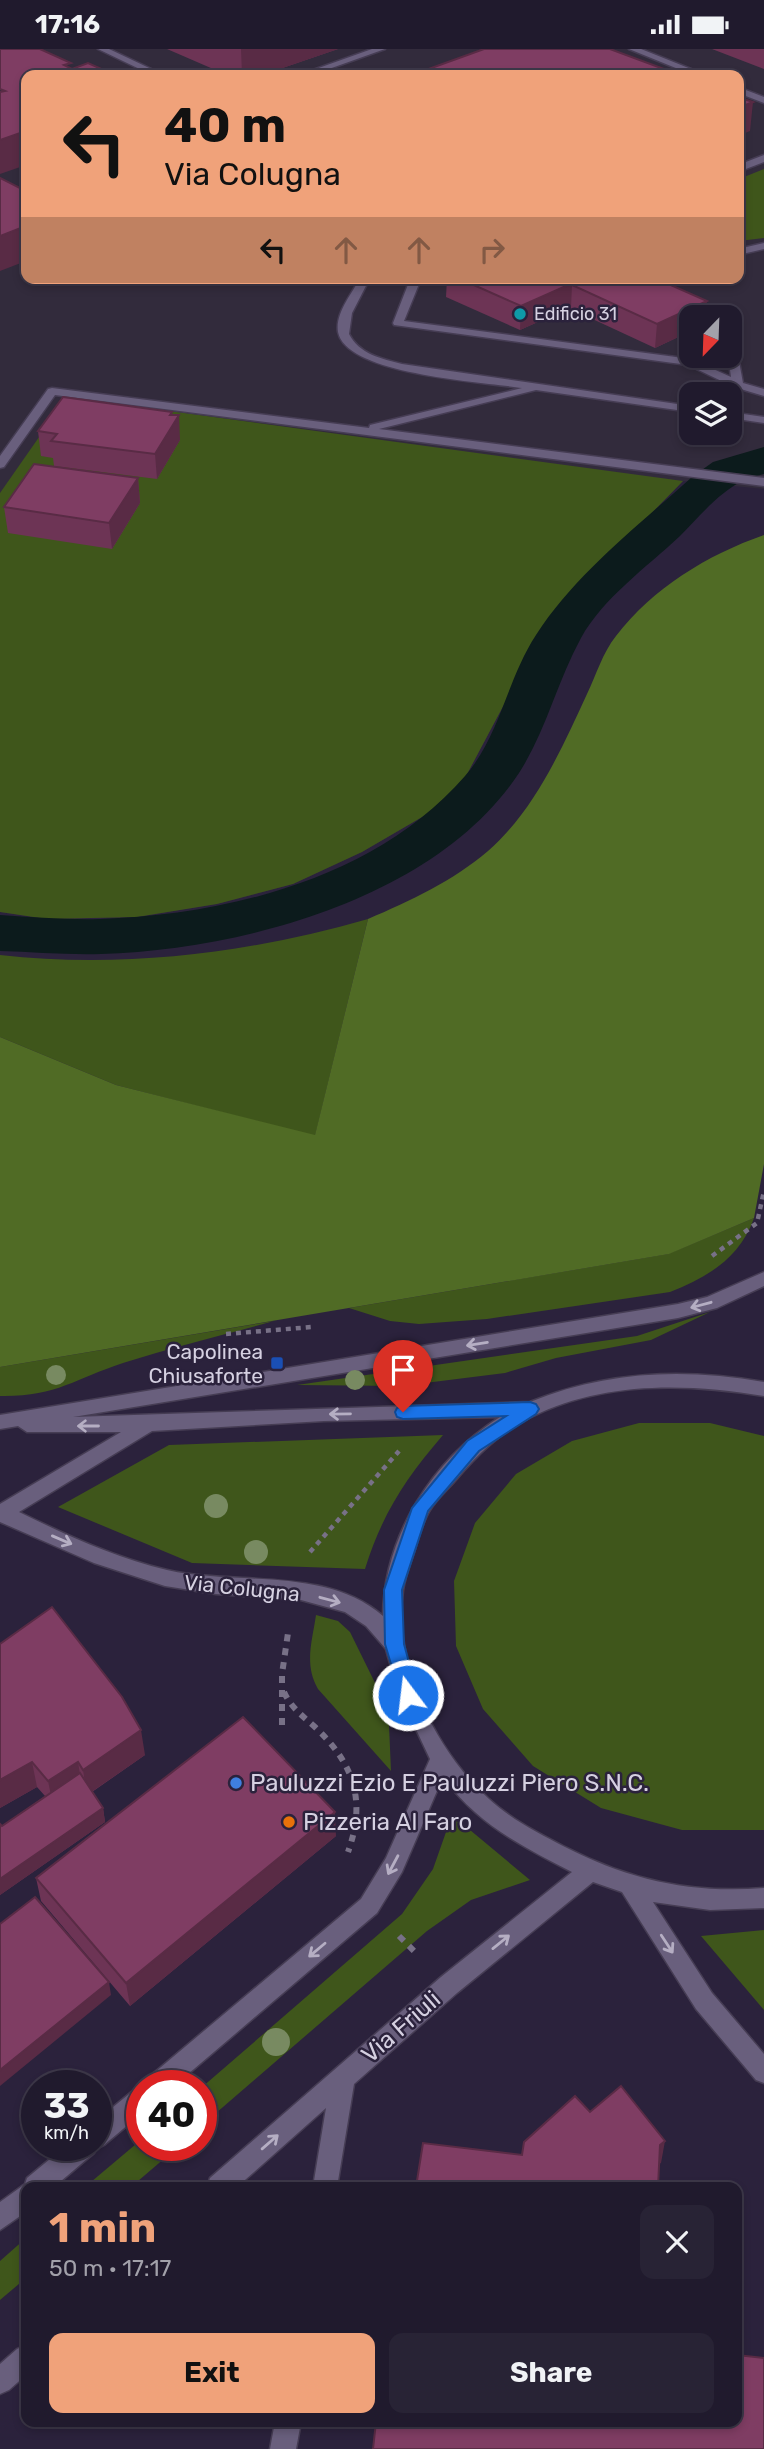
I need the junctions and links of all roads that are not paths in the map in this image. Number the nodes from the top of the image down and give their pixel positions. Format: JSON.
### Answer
{"nodes":[{"id":1,"x":103,"y":49,"type":"edge"},
{"id":2,"x":381,"y":49,"type":"edge"},
{"id":3,"x":633,"y":49,"type":"edge"},
{"id":4,"x":148,"y":70,"type":"edge"},
{"id":5,"x":319,"y":70,"type":"edge"},
{"id":6,"x":688,"y":70,"type":"edge"},
{"id":7,"x":744,"y":92,"type":"edge"},
{"id":8,"x":764,"y":100,"type":"edge"},
{"id":9,"x":764,"y":158,"type":"edge"},
{"id":10,"x":744,"y":166,"type":"edge"},
{"id":11,"x":762,"y":247,"type":"edge"},
{"id":12,"x":744,"y":249,"type":"edge"},
{"id":13,"x":362,"y":284,"type":"edge"},
{"id":14,"x":413,"y":284,"type":"edge"},
{"id":15,"x":673,"y":295,"type":"edge"},
{"id":16,"x":695,"y":305,"type":"edge"},
{"id":17,"x":732,"y":382,"type":"edge"},
{"id":18,"x":742,"y":386,"type":"edge"},
{"id":19,"x":539,"y":387,"type":"junction"},
{"id":20,"x":764,"y":393,"type":"edge"},
{"id":21,"x":679,"y":407,"type":"edge"},
{"id":22,"x":742,"y":416,"type":"edge"},
{"id":23,"x":764,"y":419,"type":"edge"},
{"id":24,"x":364,"y":430,"type":"junction"},
{"id":25,"x":0,"y":464,"type":"edge"},
{"id":26,"x":760,"y":482,"type":"edge"},
{"id":27,"x":764,"y":1279,"type":"edge"},
{"id":28,"x":764,"y":1389,"type":"edge"},
{"id":29,"x":530,"y":1409,"type":"junction"},
{"id":30,"x":0,"y":1423,"type":"edge"},
{"id":31,"x":148,"y":1425,"type":"junction"},
{"id":32,"x":1,"y":1513,"type":"edge"},
{"id":33,"x":394,"y":1644,"type":"junction"},
{"id":34,"x":441,"y":1758,"type":"junction"},
{"id":35,"x":589,"y":1872,"type":"junction"},
{"id":36,"x":630,"y":1886,"type":"junction"},
{"id":37,"x":764,"y":1898,"type":"edge"},
{"id":38,"x":175,"y":2070,"type":"edge"},
{"id":39,"x":764,"y":2072,"type":"edge"},
{"id":40,"x":342,"y":2079,"type":"junction"},
{"id":41,"x":126,"y":2112,"type":"edge"},
{"id":42,"x":112,"y":2123,"type":"edge"},
{"id":43,"x":67,"y":2161,"type":"edge"},
{"id":44,"x":42,"y":2182,"type":"edge"},
{"id":45,"x":225,"y":2182,"type":"edge"},
{"id":46,"x":326,"y":2182,"type":"edge"},
{"id":47,"x":21,"y":2200,"type":"edge"},
{"id":48,"x":0,"y":2218,"type":"edge"},
{"id":49,"x":21,"y":2362,"type":"edge"},
{"id":50,"x":0,"y":2381,"type":"edge"},
{"id":51,"x":287,"y":2427,"type":"edge"},
{"id":52,"x":284,"y":2449,"type":"edge"}],
"edges":[{"from":1,"to":4,"type":"street"},
{"from":2,"to":5,"type":"street"},
{"from":3,"to":6,"type":"street"},
{"from":7,"to":8,"type":"street"},
{"from":9,"to":10,"type":"street"},
{"from":11,"to":12,"type":"street"},
{"from":13,"to":19,"type":"street"},
{"from":14,"to":17,"type":"street"},
{"from":15,"to":16,"type":"street"},
{"from":18,"to":20,"type":"street"},
{"from":19,"to":21,"type":"street"},
{"from":19,"to":24,"type":"street"},
{"from":22,"to":23,"type":"street"},
{"from":24,"to":25,"type":"street"},
{"from":24,"to":26,"type":"street"},
{"from":27,"to":30,"type":"street","one_way":true},
{"from":28,"to":29,"type":"street"},
{"from":29,"to":31,"type":"street","name":"Via Colugna","one_way":true},
{"from":29,"to":33,"type":"street"},
{"from":31,"to":30,"type":"street","name":"Via Colugna","one_way":true},
{"from":31,"to":32,"type":"street","name":"Via Colugna"},
{"from":32,"to":33,"type":"street","name":"Via Colugna","one_way":true},
{"from":33,"to":34,"type":"street"},
{"from":34,"to":35,"type":"street"},
{"from":34,"to":38,"type":"street","one_way":true},
{"from":35,"to":36,"type":"street"},
{"from":40,"to":35,"type":"street","name":"Via Friuli","one_way":true},
{"from":36,"to":37,"type":"street"},
{"from":36,"to":39,"type":"street","one_way":true},
{"from":45,"to":40,"type":"street","name":"Via Friuli","one_way":true},
{"from":40,"to":46,"type":"street"},
{"from":41,"to":42,"type":"street"},
{"from":43,"to":44,"type":"street"},
{"from":47,"to":48,"type":"street"},
{"from":49,"to":50,"type":"street"},
{"from":51,"to":52,"type":"street"}]}
